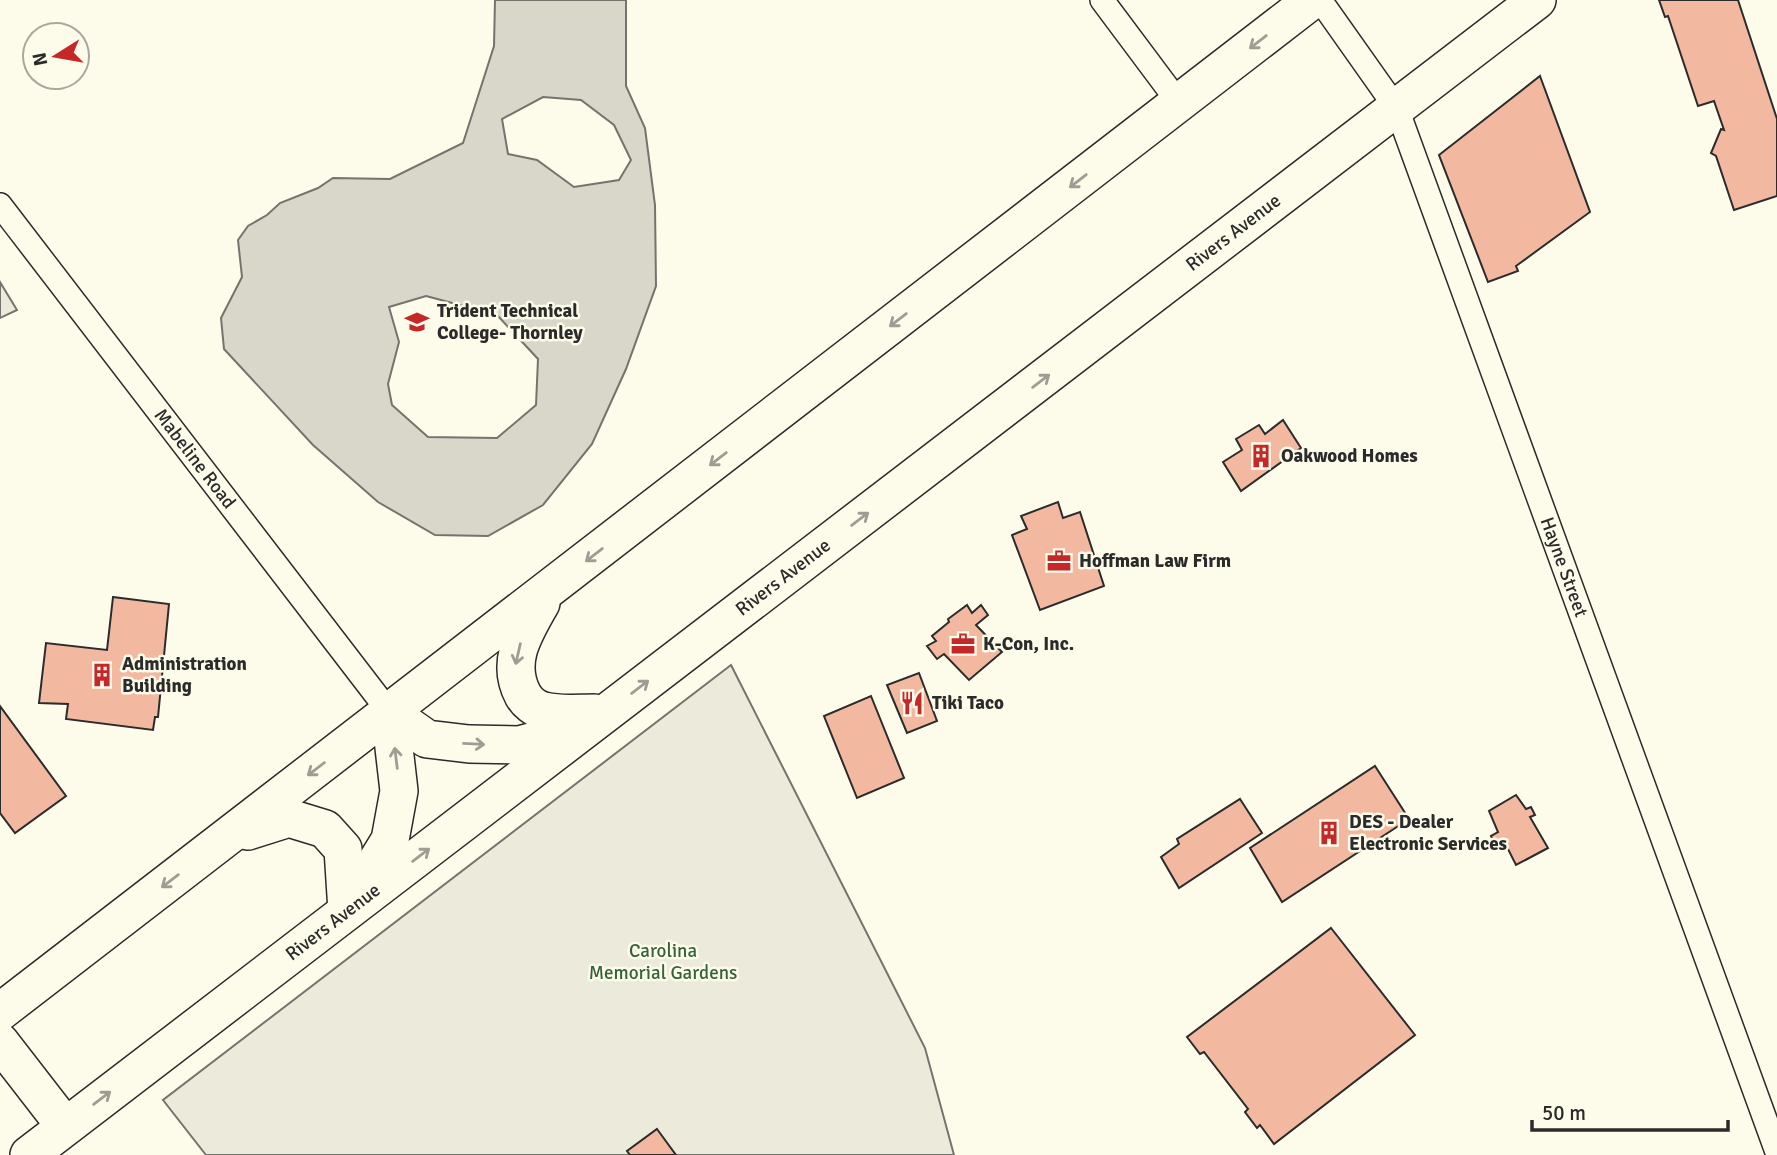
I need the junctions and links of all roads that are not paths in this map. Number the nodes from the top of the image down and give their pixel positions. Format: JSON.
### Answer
{"nodes":[{"id":1,"x":1102,"y":0,"type":"edge"},
{"id":2,"x":1312,"y":0,"type":"edge"},
{"id":3,"x":1320,"y":0,"type":"edge"},
{"id":4,"x":1537,"y":0,"type":"edge"},
{"id":5,"x":1179,"y":103,"type":"junction"},
{"id":6,"x":1397,"y":109,"type":"junction"},
{"id":7,"x":0,"y":205,"type":"edge"},
{"id":8,"x":546,"y":592,"type":"junction"},
{"id":9,"x":390,"y":713,"type":"junction"},
{"id":10,"x":596,"y":720,"type":"junction"},
{"id":11,"x":224,"y":839,"type":"junction"},
{"id":12,"x":347,"y":911,"type":"junction"},
{"id":13,"x":0,"y":1012,"type":"edge"},
{"id":14,"x":0,"y":1042,"type":"edge"},
{"id":15,"x":65,"y":1126,"type":"junction"},
{"id":16,"x":1777,"y":1152,"type":"edge"},
{"id":17,"x":29,"y":1155,"type":"edge"}],
"edges":[{"from":1,"to":5,"type":"street"},
{"from":2,"to":5,"type":"main road","one_way":true},
{"from":3,"to":6,"type":"street","name":"Hayne Street"},
{"from":4,"to":6,"type":"main road","name":"Rivers Avenue"},
{"from":5,"to":8,"type":"main road","one_way":true},
{"from":10,"to":6,"type":"main road","name":"Rivers Avenue","one_way":true},
{"from":6,"to":16,"type":"street","name":"Hayne Street"},
{"from":7,"to":9,"type":"street","name":"Mabeline Road"},
{"from":8,"to":9,"type":"main road"},
{"from":8,"to":10,"type":"main road","one_way":true},
{"from":9,"to":10,"type":"main road","one_way":true},
{"from":9,"to":11,"type":"main road","one_way":true},
{"from":12,"to":9,"type":"main road","one_way":true},
{"from":12,"to":10,"type":"main road","name":"Rivers Avenue","one_way":true},
{"from":11,"to":12,"type":"main road"},
{"from":11,"to":13,"type":"main road","one_way":true},
{"from":15,"to":12,"type":"main road","name":"Rivers Avenue","one_way":true},
{"from":14,"to":15,"type":"main road"},
{"from":15,"to":17,"type":"main road","name":"Rivers Avenue"}]}
